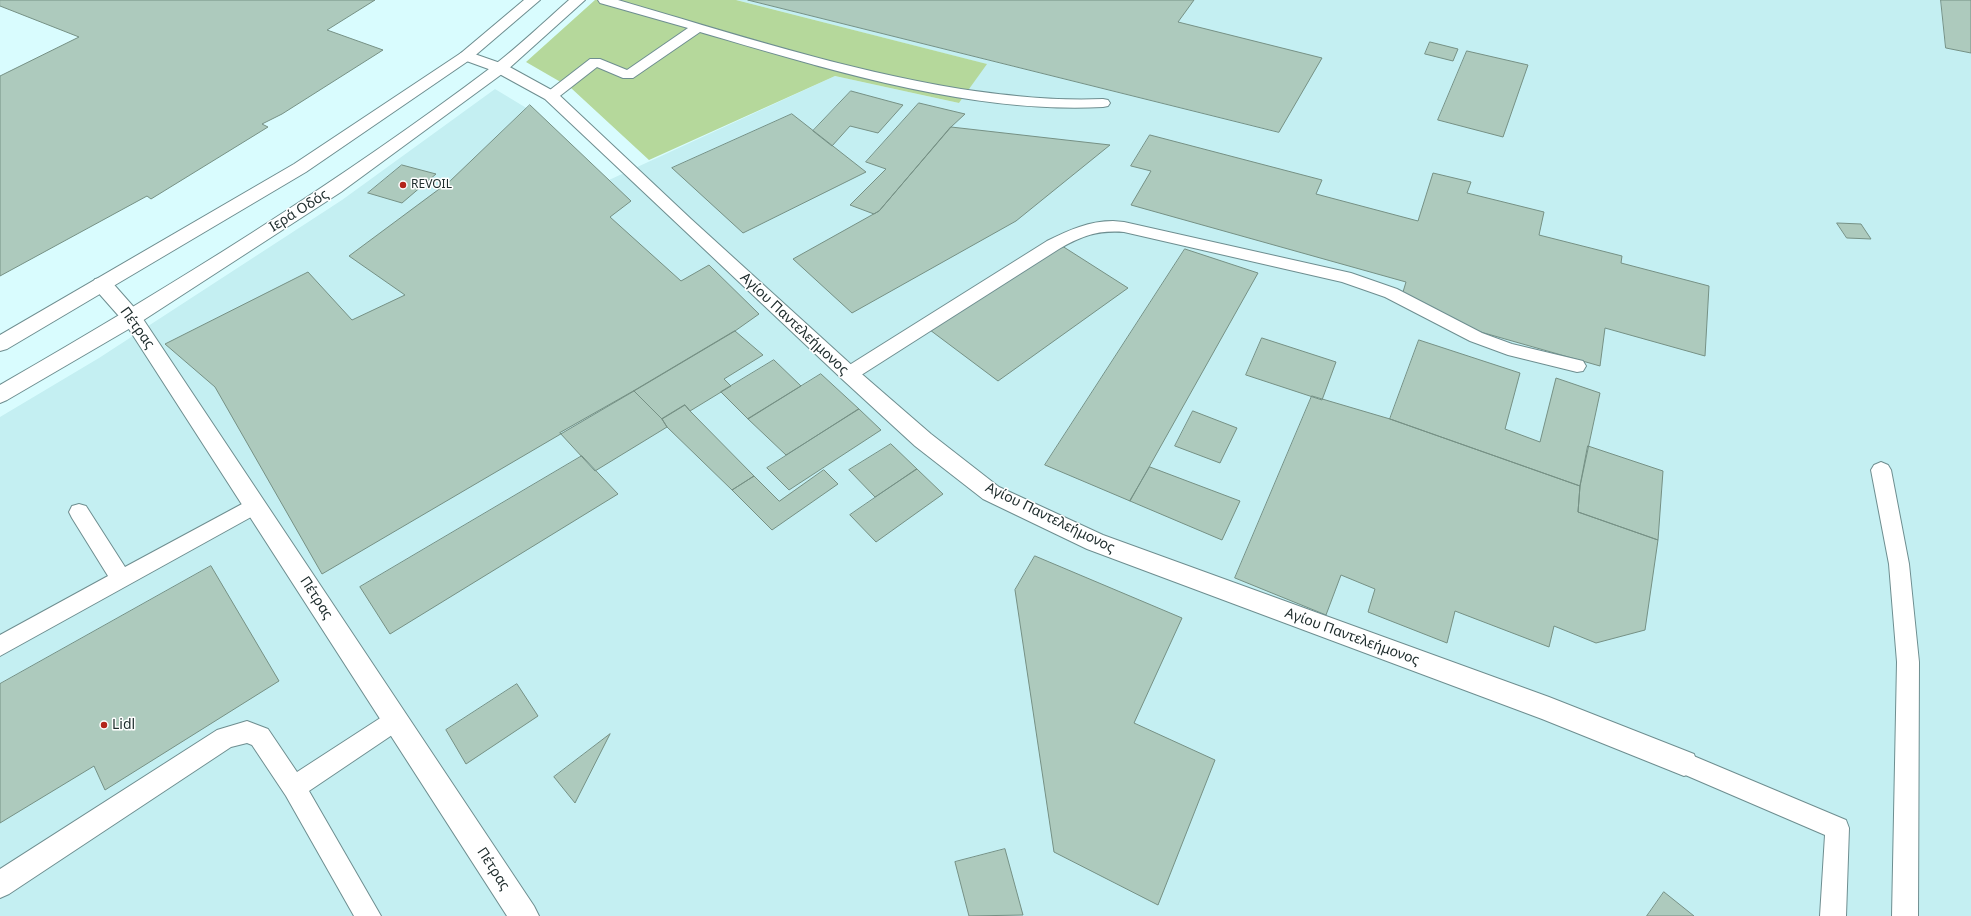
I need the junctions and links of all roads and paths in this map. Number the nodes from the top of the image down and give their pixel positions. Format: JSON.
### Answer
{"nodes":[{"id":1,"x":533,"y":0,"type":"edge"},
{"id":2,"x":578,"y":0,"type":"edge"},
{"id":3,"x":604,"y":0,"type":"edge"},
{"id":4,"x":698,"y":27,"type":"junction"},
{"id":5,"x":466,"y":56,"type":"junction"},
{"id":6,"x":500,"y":68,"type":"junction"},
{"id":7,"x":551,"y":96,"type":"junction"},
{"id":8,"x":1103,"y":103,"type":"dead end"},
{"id":9,"x":102,"y":284,"type":"junction"},
{"id":10,"x":132,"y":318,"type":"junction"},
{"id":11,"x":0,"y":344,"type":"edge"},
{"id":12,"x":1577,"y":366,"type":"dead end"},
{"id":13,"x":849,"y":374,"type":"junction"},
{"id":14,"x":0,"y":395,"type":"edge"},
{"id":15,"x":1881,"y":470,"type":"dead end"},
{"id":16,"x":254,"y":505,"type":"junction"},
{"id":17,"x":79,"y":512,"type":"dead end"},
{"id":18,"x":121,"y":578,"type":"junction"},
{"id":19,"x":0,"y":646,"type":"edge"},
{"id":20,"x":396,"y":720,"type":"junction"},
{"id":21,"x":1684,"y":763,"type":"joint"},
{"id":22,"x":294,"y":788,"type":"junction"},
{"id":23,"x":0,"y":885,"type":"edge"},
{"id":24,"x":368,"y":916,"type":"edge"},
{"id":25,"x":524,"y":916,"type":"edge"},
{"id":26,"x":1833,"y":916,"type":"edge"},
{"id":27,"x":1905,"y":916,"type":"edge"}],
"edges":[{"from":1,"to":5,"type":"street"},
{"from":2,"to":6,"type":"street","name":"Ιερά Οδός"},
{"from":3,"to":4,"type":"lane"},
{"from":4,"to":7,"type":"lane"},
{"from":4,"to":8,"type":"lane"},
{"from":5,"to":6,"type":"street","name":"Αγίου Παντελεήμονος"},
{"from":5,"to":9,"type":"street"},
{"from":6,"to":7,"type":"street","name":"Αγίου Παντελεήμονος"},
{"from":6,"to":10,"type":"street","name":"Ιερά Οδός"},
{"from":7,"to":13,"type":"street","name":"Αγίου Παντελεήμονος"},
{"from":9,"to":10,"type":"street","name":"Πέτρας"},
{"from":9,"to":11,"type":"street"},
{"from":10,"to":14,"type":"street","name":"Ιερά Οδός"},
{"from":10,"to":16,"type":"street","name":"Πέτρας"},
{"from":12,"to":13,"type":"lane"},
{"from":13,"to":21,"type":"street","name":"Αγίου Παντελεήμονος"},
{"from":15,"to":27,"type":"lane"},
{"from":16,"to":18,"type":"lane"},
{"from":16,"to":20,"type":"street","name":"Πέτρας"},
{"from":17,"to":18,"type":"lane"},
{"from":18,"to":19,"type":"lane"},
{"from":20,"to":22,"type":"lane"},
{"from":20,"to":25,"type":"street","name":"Πέτρας"},
{"from":21,"to":26,"type":"lane"},
{"from":22,"to":23,"type":"lane"},
{"from":22,"to":24,"type":"lane"}]}
